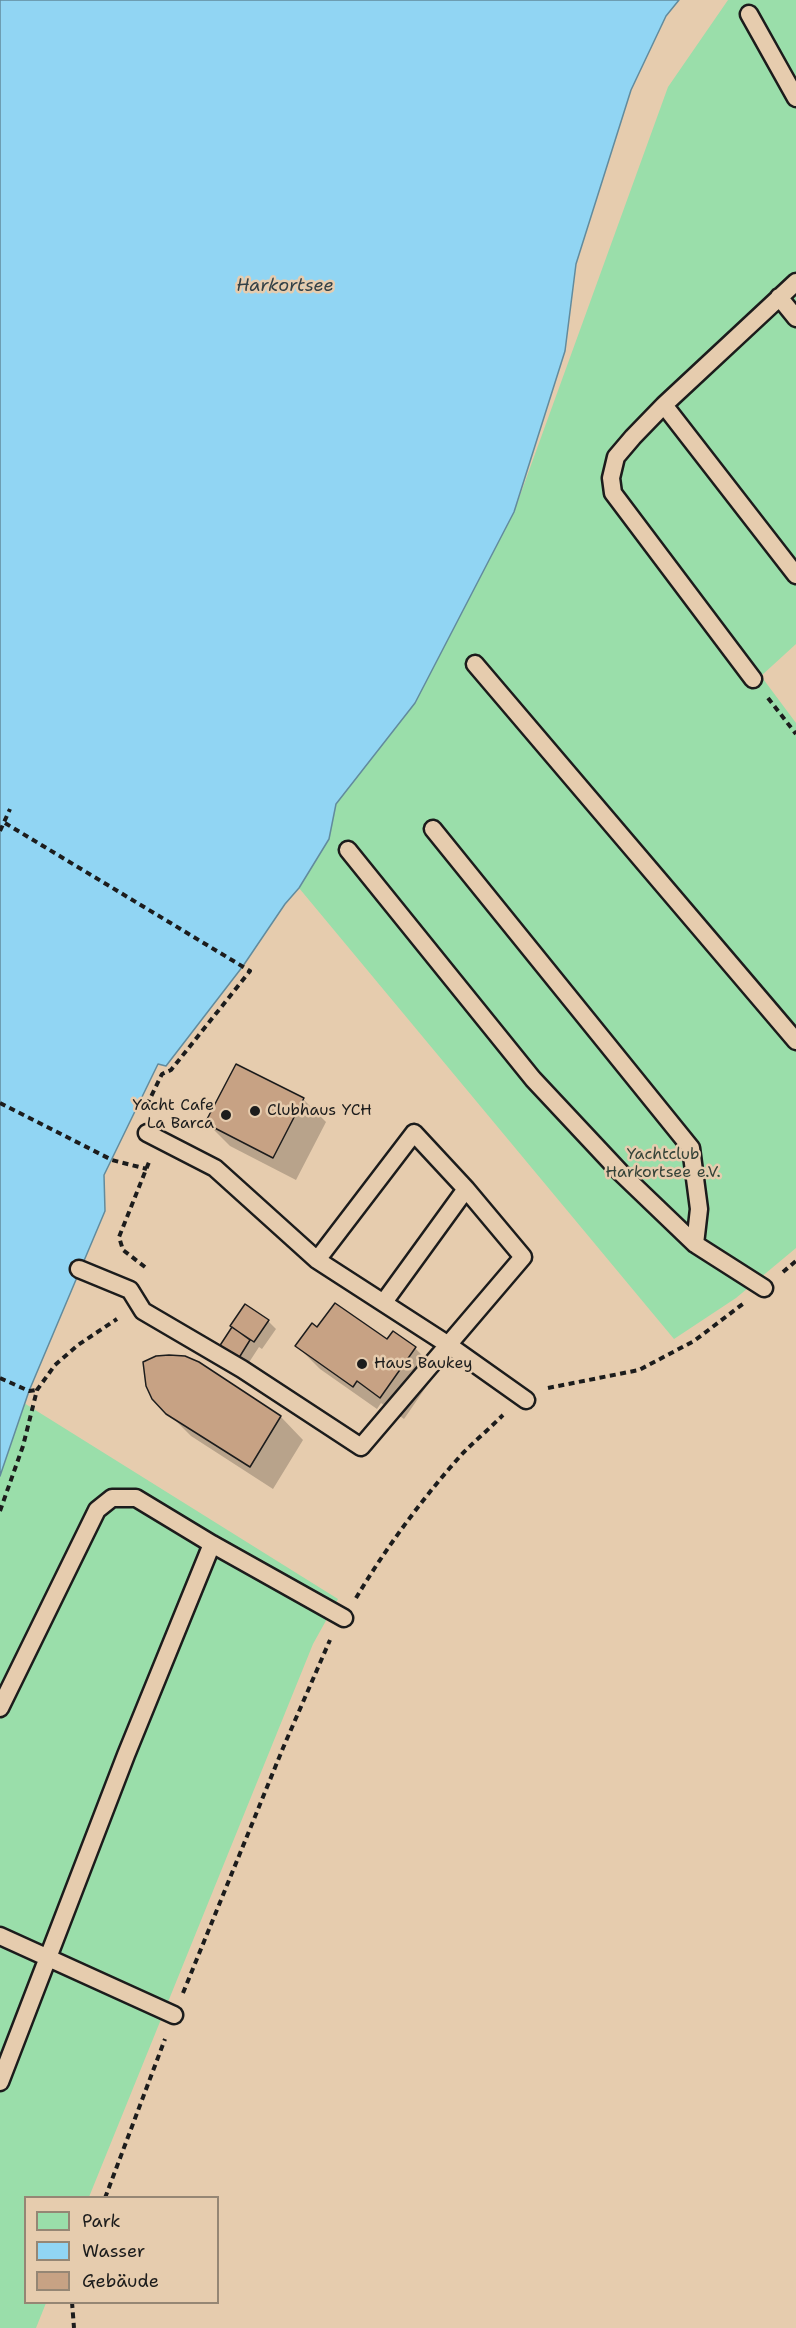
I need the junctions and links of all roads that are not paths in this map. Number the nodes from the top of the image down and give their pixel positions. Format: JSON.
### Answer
{"nodes":[{"id":1,"x":749,"y":14,"type":"dead end"},
{"id":2,"x":796,"y":98,"type":"edge"},
{"id":3,"x":796,"y":282,"type":"edge"},
{"id":4,"x":779,"y":297,"type":"junction"},
{"id":5,"x":796,"y":318,"type":"edge"},
{"id":6,"x":664,"y":405,"type":"junction"},
{"id":7,"x":796,"y":575,"type":"edge"},
{"id":8,"x":475,"y":664,"type":"dead end"},
{"id":9,"x":753,"y":679,"type":"road end"},
{"id":10,"x":433,"y":830,"type":"dead end"},
{"id":11,"x":348,"y":850,"type":"dead end"},
{"id":12,"x":796,"y":1041,"type":"edge"},
{"id":13,"x":153,"y":1136,"type":"road end"},
{"id":14,"x":466,"y":1189,"type":"junction"},
{"id":15,"x":694,"y":1244,"type":"junction"},
{"id":16,"x":317,"y":1260,"type":"junction"},
{"id":17,"x":79,"y":1269,"type":"dead end"},
{"id":18,"x":764,"y":1288,"type":"road end"},
{"id":19,"x":384,"y":1302,"type":"junction"},
{"id":20,"x":447,"y":1344,"type":"junction"},
{"id":21,"x":526,"y":1400,"type":"road end"},
{"id":22,"x":212,"y":1545,"type":"junction"},
{"id":23,"x":344,"y":1618,"type":"road end"},
{"id":24,"x":0,"y":1708,"type":"edge"},
{"id":25,"x":0,"y":1936,"type":"edge"},
{"id":26,"x":48,"y":1960,"type":"junction"},
{"id":27,"x":174,"y":2015,"type":"road end"},
{"id":28,"x":0,"y":2082,"type":"edge"}],
"edges":[{"from":1,"to":2,"type":"lane"},
{"from":3,"to":4,"type":"lane"},
{"from":4,"to":5,"type":"lane"},
{"from":4,"to":6,"type":"lane"},
{"from":6,"to":7,"type":"lane"},
{"from":6,"to":9,"type":"lane"},
{"from":8,"to":12,"type":"lane"},
{"from":10,"to":15,"type":"lane"},
{"from":11,"to":15,"type":"lane"},
{"from":13,"to":16,"type":"lane"},
{"from":14,"to":16,"type":"lane"},
{"from":14,"to":19,"type":"lane"},
{"from":14,"to":20,"type":"lane"},
{"from":15,"to":18,"type":"lane"},
{"from":16,"to":19,"type":"lane"},
{"from":17,"to":20,"type":"lane"},
{"from":19,"to":20,"type":"lane"},
{"from":20,"to":21,"type":"lane"},
{"from":22,"to":23,"type":"lane"},
{"from":22,"to":24,"type":"lane"},
{"from":22,"to":26,"type":"lane"},
{"from":25,"to":26,"type":"lane"},
{"from":26,"to":27,"type":"lane"},
{"from":26,"to":28,"type":"lane"}]}
